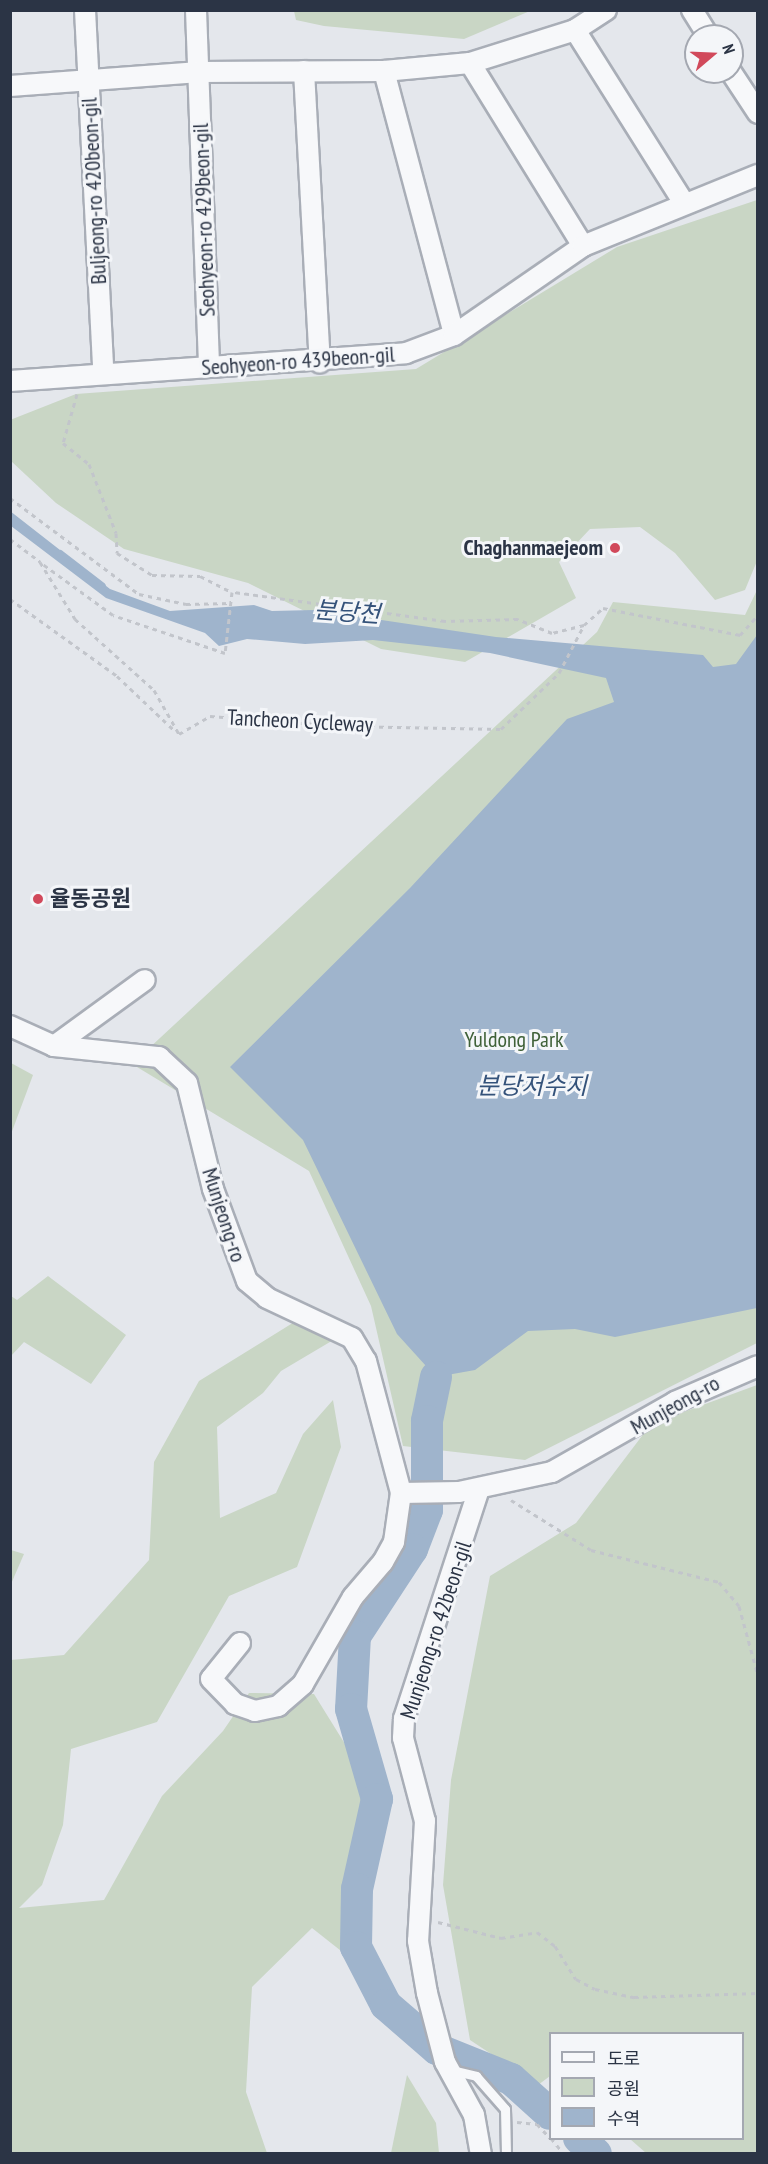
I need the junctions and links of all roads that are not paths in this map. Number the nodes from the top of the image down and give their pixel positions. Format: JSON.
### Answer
{"nodes":[{"id":1,"x":85,"y":10,"type":"edge"},
{"id":2,"x":196,"y":10,"type":"edge"},
{"id":3,"x":606,"y":10,"type":"edge"},
{"id":4,"x":692,"y":10,"type":"edge"},
{"id":5,"x":701,"y":24,"type":"edge"},
{"id":6,"x":575,"y":30,"type":"junction"},
{"id":7,"x":470,"y":63,"type":"junction"},
{"id":8,"x":304,"y":71,"type":"junction"},
{"id":9,"x":384,"y":71,"type":"junction"},
{"id":10,"x":199,"y":72,"type":"junction"},
{"id":11,"x":89,"y":84,"type":"junction"},
{"id":12,"x":739,"y":84,"type":"edge"},
{"id":13,"x":10,"y":86,"type":"edge"},
{"id":14,"x":758,"y":113,"type":"edge"},
{"id":15,"x":758,"y":175,"type":"edge"},
{"id":16,"x":684,"y":203,"type":"junction"},
{"id":17,"x":583,"y":246,"type":"junction"},
{"id":18,"x":454,"y":335,"type":"junction"},
{"id":19,"x":320,"y":363,"type":"junction"},
{"id":20,"x":209,"y":367,"type":"junction"},
{"id":21,"x":103,"y":371,"type":"junction"},
{"id":22,"x":10,"y":381,"type":"edge"},
{"id":23,"x":145,"y":980,"type":"dead end"},
{"id":24,"x":10,"y":1026,"type":"edge"},
{"id":25,"x":54,"y":1046,"type":"junction"},
{"id":26,"x":758,"y":1366,"type":"edge"},
{"id":27,"x":484,"y":1488,"type":"junction"},
{"id":28,"x":406,"y":1494,"type":"junction"},
{"id":29,"x":240,"y":1643,"type":"dead end"},
{"id":30,"x":448,"y":2066,"type":"junction"},
{"id":31,"x":481,"y":2154,"type":"edge"},
{"id":32,"x":506,"y":2154,"type":"edge"}],
"edges":[{"from":1,"to":11,"type":"street","name":"Buljeong-ro 420beon-gil"},
{"from":2,"to":10,"type":"street","name":"Seohyeon-ro 429beon-gil"},
{"from":3,"to":6,"type":"street"},
{"from":4,"to":5,"type":"street"},
{"from":6,"to":7,"type":"street"},
{"from":6,"to":16,"type":"street"},
{"from":7,"to":9,"type":"street"},
{"from":7,"to":17,"type":"street"},
{"from":8,"to":9,"type":"street"},
{"from":8,"to":10,"type":"street"},
{"from":8,"to":19,"type":"street"},
{"from":9,"to":18,"type":"street"},
{"from":10,"to":11,"type":"street"},
{"from":10,"to":20,"type":"street","name":"Seohyeon-ro 429beon-gil"},
{"from":11,"to":13,"type":"street"},
{"from":11,"to":21,"type":"street","name":"Buljeong-ro 420beon-gil"},
{"from":12,"to":14,"type":"street"},
{"from":15,"to":16,"type":"street","name":"Seohyeon-ro 439beon-gil"},
{"from":16,"to":17,"type":"street","name":"Seohyeon-ro 439beon-gil"},
{"from":17,"to":18,"type":"street","name":"Seohyeon-ro 439beon-gil"},
{"from":18,"to":19,"type":"street","name":"Seohyeon-ro 439beon-gil"},
{"from":19,"to":20,"type":"street","name":"Seohyeon-ro 439beon-gil"},
{"from":20,"to":21,"type":"street","name":"Seohyeon-ro 439beon-gil"},
{"from":21,"to":22,"type":"street","name":"Seohyeon-ro 439beon-gil"},
{"from":23,"to":25,"type":"street"},
{"from":24,"to":25,"type":"street","name":"Munjeong-ro"},
{"from":25,"to":28,"type":"street","name":"Munjeong-ro"},
{"from":26,"to":27,"type":"street","name":"Munjeong-ro"},
{"from":27,"to":28,"type":"street","name":"Munjeong-ro"},
{"from":27,"to":30,"type":"street","name":"Munjeong-ro 42beon-gil"},
{"from":28,"to":29,"type":"street"},
{"from":30,"to":31,"type":"street","name":"Munjeong-ro 42beon-gil"},
{"from":30,"to":32,"type":"lane"}]}
